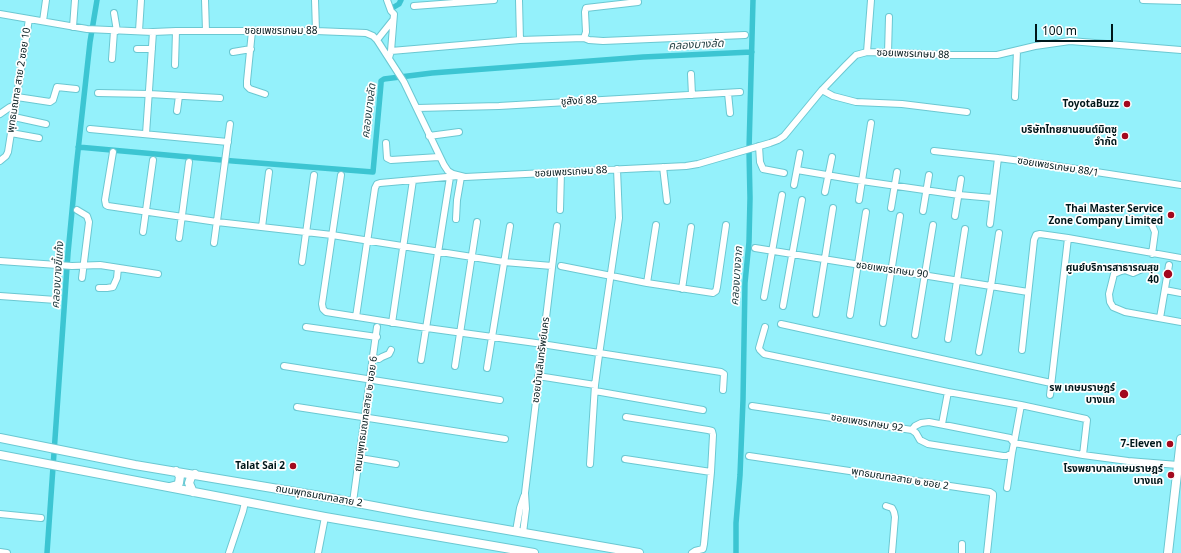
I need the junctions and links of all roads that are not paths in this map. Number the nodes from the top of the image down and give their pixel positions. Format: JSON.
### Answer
{"nodes":[{"id":1,"x":46,"y":0,"type":"edge"},
{"id":2,"x":75,"y":0,"type":"edge"},
{"id":3,"x":141,"y":0,"type":"edge"},
{"id":4,"x":205,"y":0,"type":"edge"},
{"id":5,"x":315,"y":0,"type":"edge"},
{"id":6,"x":387,"y":0,"type":"edge"},
{"id":7,"x":486,"y":0,"type":"edge"},
{"id":8,"x":494,"y":0,"type":"edge"},
{"id":9,"x":519,"y":0,"type":"edge"},
{"id":10,"x":870,"y":0,"type":"edge"},
{"id":11,"x":1143,"y":0,"type":"edge"},
{"id":12,"x":1181,"y":1,"type":"edge"},
{"id":13,"x":638,"y":2,"type":"dead end"},
{"id":14,"x":414,"y":6,"type":"dead end"},
{"id":15,"x":114,"y":13,"type":"dead end"},
{"id":16,"x":0,"y":14,"type":"edge"},
{"id":17,"x":889,"y":17,"type":"dead end"},
{"id":18,"x":29,"y":18,"type":"junction"},
{"id":19,"x":393,"y":20,"type":"junction"},
{"id":20,"x":43,"y":21,"type":"junction"},
{"id":21,"x":72,"y":27,"type":"junction"},
{"id":22,"x":176,"y":30,"type":"junction"},
{"id":23,"x":116,"y":31,"type":"junction"},
{"id":24,"x":139,"y":31,"type":"junction"},
{"id":25,"x":206,"y":31,"type":"junction"},
{"id":26,"x":153,"y":32,"type":"junction"},
{"id":27,"x":252,"y":32,"type":"junction"},
{"id":28,"x":316,"y":32,"type":"junction"},
{"id":29,"x":745,"y":35,"type":"dead end"},
{"id":30,"x":584,"y":38,"type":"junction"},
{"id":31,"x":377,"y":40,"type":"junction"},
{"id":32,"x":520,"y":40,"type":"junction"},
{"id":33,"x":137,"y":49,"type":"dead end"},
{"id":34,"x":152,"y":49,"type":"junction"},
{"id":35,"x":251,"y":49,"type":"junction"},
{"id":36,"x":1181,"y":50,"type":"edge"},
{"id":37,"x":391,"y":51,"type":"junction"},
{"id":38,"x":1017,"y":51,"type":"junction"},
{"id":39,"x":233,"y":52,"type":"dead end"},
{"id":40,"x":867,"y":52,"type":"junction"},
{"id":41,"x":888,"y":53,"type":"junction"},
{"id":42,"x":389,"y":58,"type":"junction"},
{"id":43,"x":112,"y":59,"type":"dead end"},
{"id":44,"x":175,"y":65,"type":"dead end"},
{"id":45,"x":691,"y":74,"type":"dead end"},
{"id":46,"x":76,"y":89,"type":"dead end"},
{"id":47,"x":822,"y":90,"type":"junction"},
{"id":48,"x":740,"y":92,"type":"dead end"},
{"id":49,"x":98,"y":93,"type":"dead end"},
{"id":50,"x":728,"y":93,"type":"junction"},
{"id":51,"x":149,"y":94,"type":"junction"},
{"id":52,"x":265,"y":94,"type":"dead end"},
{"id":53,"x":692,"y":95,"type":"junction"},
{"id":54,"x":179,"y":96,"type":"junction"},
{"id":55,"x":17,"y":97,"type":"junction"},
{"id":56,"x":1015,"y":97,"type":"dead end"},
{"id":57,"x":220,"y":98,"type":"dead end"},
{"id":58,"x":16,"y":105,"type":"junction"},
{"id":59,"x":417,"y":108,"type":"junction"},
{"id":60,"x":178,"y":111,"type":"dead end"},
{"id":61,"x":968,"y":112,"type":"dead end"},
{"id":62,"x":730,"y":113,"type":"dead end"},
{"id":63,"x":0,"y":114,"type":"edge"},
{"id":64,"x":14,"y":118,"type":"junction"},
{"id":65,"x":871,"y":123,"type":"dead end"},
{"id":66,"x":46,"y":124,"type":"dead end"},
{"id":67,"x":230,"y":124,"type":"dead end"},
{"id":68,"x":90,"y":129,"type":"dead end"},
{"id":69,"x":459,"y":132,"type":"dead end"},
{"id":70,"x":11,"y":134,"type":"junction"},
{"id":71,"x":146,"y":134,"type":"junction"},
{"id":72,"x":429,"y":136,"type":"junction"},
{"id":73,"x":39,"y":138,"type":"dead end"},
{"id":74,"x":228,"y":142,"type":"junction"},
{"id":75,"x":386,"y":143,"type":"dead end"},
{"id":76,"x":756,"y":147,"type":"junction"},
{"id":77,"x":934,"y":151,"type":"dead end"},
{"id":78,"x":113,"y":152,"type":"dead end"},
{"id":79,"x":800,"y":153,"type":"dead end"},
{"id":80,"x":439,"y":157,"type":"junction"},
{"id":81,"x":832,"y":158,"type":"dead end"},
{"id":82,"x":998,"y":158,"type":"junction"},
{"id":83,"x":153,"y":160,"type":"dead end"},
{"id":84,"x":0,"y":161,"type":"edge"},
{"id":85,"x":189,"y":162,"type":"dead end"},
{"id":86,"x":663,"y":168,"type":"junction"},
{"id":87,"x":617,"y":169,"type":"junction"},
{"id":88,"x":797,"y":170,"type":"junction"},
{"id":89,"x":269,"y":172,"type":"dead end"},
{"id":90,"x":561,"y":172,"type":"junction"},
{"id":91,"x":897,"y":172,"type":"dead end"},
{"id":92,"x":784,"y":173,"type":"dead end"},
{"id":93,"x":314,"y":175,"type":"dead end"},
{"id":94,"x":341,"y":175,"type":"dead end"},
{"id":95,"x":929,"y":175,"type":"dead end"},
{"id":96,"x":460,"y":176,"type":"junction"},
{"id":97,"x":828,"y":176,"type":"junction"},
{"id":98,"x":450,"y":177,"type":"junction"},
{"id":99,"x":961,"y":179,"type":"dead end"},
{"id":100,"x":413,"y":180,"type":"junction"},
{"id":101,"x":862,"y":181,"type":"junction"},
{"id":102,"x":794,"y":185,"type":"dead end"},
{"id":103,"x":1181,"y":185,"type":"edge"},
{"id":104,"x":895,"y":186,"type":"junction"},
{"id":105,"x":927,"y":190,"type":"junction"},
{"id":106,"x":825,"y":192,"type":"dead end"},
{"id":107,"x":782,"y":195,"type":"dead end"},
{"id":108,"x":959,"y":195,"type":"junction"},
{"id":109,"x":993,"y":198,"type":"junction"},
{"id":110,"x":802,"y":200,"type":"dead end"},
{"id":111,"x":859,"y":200,"type":"dead end"},
{"id":112,"x":667,"y":201,"type":"dead end"},
{"id":113,"x":833,"y":208,"type":"dead end"},
{"id":114,"x":891,"y":208,"type":"dead end"},
{"id":115,"x":77,"y":210,"type":"dead end"},
{"id":116,"x":560,"y":210,"type":"dead end"},
{"id":117,"x":146,"y":211,"type":"junction"},
{"id":118,"x":923,"y":211,"type":"dead end"},
{"id":119,"x":866,"y":212,"type":"dead end"},
{"id":120,"x":182,"y":216,"type":"junction"},
{"id":121,"x":900,"y":216,"type":"dead end"},
{"id":122,"x":955,"y":216,"type":"dead end"},
{"id":123,"x":456,"y":219,"type":"dead end"},
{"id":124,"x":1130,"y":219,"type":"dead end"},
{"id":125,"x":217,"y":222,"type":"junction"},
{"id":126,"x":478,"y":222,"type":"dead end"},
{"id":127,"x":990,"y":224,"type":"dead end"},
{"id":128,"x":656,"y":225,"type":"dead end"},
{"id":129,"x":726,"y":225,"type":"dead end"},
{"id":130,"x":933,"y":225,"type":"dead end"},
{"id":131,"x":510,"y":226,"type":"dead end"},
{"id":132,"x":557,"y":226,"type":"dead end"},
{"id":133,"x":691,"y":227,"type":"dead end"},
{"id":134,"x":262,"y":228,"type":"junction"},
{"id":135,"x":965,"y":229,"type":"dead end"},
{"id":136,"x":143,"y":232,"type":"dead end"},
{"id":137,"x":306,"y":232,"type":"junction"},
{"id":138,"x":999,"y":233,"type":"dead end"},
{"id":139,"x":332,"y":235,"type":"junction"},
{"id":140,"x":180,"y":238,"type":"dead end"},
{"id":141,"x":1068,"y":238,"type":"junction"},
{"id":142,"x":368,"y":241,"type":"junction"},
{"id":143,"x":214,"y":243,"type":"dead end"},
{"id":144,"x":403,"y":246,"type":"junction"},
{"id":145,"x":755,"y":248,"type":"dead end"},
{"id":146,"x":772,"y":251,"type":"junction"},
{"id":147,"x":438,"y":252,"type":"junction"},
{"id":148,"x":1152,"y":254,"type":"junction"},
{"id":149,"x":792,"y":255,"type":"junction"},
{"id":150,"x":472,"y":257,"type":"junction"},
{"id":151,"x":1181,"y":258,"type":"edge"},
{"id":152,"x":824,"y":260,"type":"junction"},
{"id":153,"x":0,"y":261,"type":"edge"},
{"id":154,"x":302,"y":262,"type":"dead end"},
{"id":155,"x":504,"y":262,"type":"junction"},
{"id":156,"x":84,"y":265,"type":"junction"},
{"id":157,"x":858,"y":265,"type":"junction"},
{"id":158,"x":1169,"y":265,"type":"dead end"},
{"id":159,"x":552,"y":266,"type":"junction"},
{"id":160,"x":561,"y":266,"type":"dead end"},
{"id":161,"x":118,"y":268,"type":"junction"},
{"id":162,"x":1149,"y":269,"type":"dead end"},
{"id":163,"x":892,"y":270,"type":"junction"},
{"id":164,"x":158,"y":274,"type":"dead end"},
{"id":165,"x":925,"y":275,"type":"junction"},
{"id":166,"x":611,"y":276,"type":"junction"},
{"id":167,"x":82,"y":278,"type":"dead end"},
{"id":168,"x":957,"y":280,"type":"junction"},
{"id":169,"x":647,"y":283,"type":"junction"},
{"id":170,"x":991,"y":286,"type":"junction"},
{"id":171,"x":99,"y":288,"type":"dead end"},
{"id":172,"x":682,"y":289,"type":"junction"},
{"id":173,"x":1165,"y":290,"type":"junction"},
{"id":174,"x":1028,"y":292,"type":"junction"},
{"id":175,"x":1181,"y":293,"type":"edge"},
{"id":176,"x":0,"y":296,"type":"edge"},
{"id":177,"x":764,"y":297,"type":"dead end"},
{"id":178,"x":56,"y":300,"type":"dead end"},
{"id":179,"x":783,"y":306,"type":"dead end"},
{"id":180,"x":816,"y":314,"type":"dead end"},
{"id":181,"x":850,"y":315,"type":"dead end"},
{"id":182,"x":356,"y":317,"type":"junction"},
{"id":183,"x":1160,"y":318,"type":"junction"},
{"id":184,"x":1181,"y":322,"type":"edge"},
{"id":185,"x":392,"y":323,"type":"junction"},
{"id":186,"x":883,"y":323,"type":"dead end"},
{"id":187,"x":782,"y":324,"type":"dead end"},
{"id":188,"x":306,"y":327,"type":"dead end"},
{"id":189,"x":377,"y":327,"type":"dead end"},
{"id":190,"x":765,"y":327,"type":"dead end"},
{"id":191,"x":427,"y":328,"type":"junction"},
{"id":192,"x":459,"y":333,"type":"junction"},
{"id":193,"x":915,"y":335,"type":"dead end"},
{"id":194,"x":376,"y":337,"type":"junction"},
{"id":195,"x":492,"y":338,"type":"junction"},
{"id":196,"x":948,"y":339,"type":"dead end"},
{"id":197,"x":545,"y":344,"type":"junction"},
{"id":198,"x":391,"y":350,"type":"dead end"},
{"id":199,"x":1022,"y":350,"type":"dead end"},
{"id":200,"x":599,"y":352,"type":"junction"},
{"id":201,"x":979,"y":352,"type":"dead end"},
{"id":202,"x":374,"y":358,"type":"junction"},
{"id":203,"x":422,"y":360,"type":"dead end"},
{"id":204,"x":284,"y":366,"type":"dead end"},
{"id":205,"x":455,"y":366,"type":"dead end"},
{"id":206,"x":488,"y":368,"type":"dead end"},
{"id":207,"x":538,"y":376,"type":"junction"},
{"id":208,"x":370,"y":379,"type":"junction"},
{"id":209,"x":1051,"y":384,"type":"junction"},
{"id":210,"x":595,"y":388,"type":"junction"},
{"id":211,"x":723,"y":390,"type":"dead end"},
{"id":212,"x":948,"y":392,"type":"junction"},
{"id":213,"x":1050,"y":394,"type":"dead end"},
{"id":214,"x":500,"y":400,"type":"dead end"},
{"id":215,"x":1021,"y":405,"type":"junction"},
{"id":216,"x":752,"y":406,"type":"dead end"},
{"id":217,"x":297,"y":407,"type":"dead end"},
{"id":218,"x":703,"y":410,"type":"dead end"},
{"id":219,"x":626,"y":417,"type":"dead end"},
{"id":220,"x":365,"y":418,"type":"junction"},
{"id":221,"x":942,"y":424,"type":"junction"},
{"id":222,"x":912,"y":430,"type":"junction"},
{"id":223,"x":0,"y":438,"type":"edge"},
{"id":224,"x":505,"y":439,"type":"dead end"},
{"id":225,"x":1181,"y":439,"type":"edge"},
{"id":226,"x":1014,"y":443,"type":"junction"},
{"id":227,"x":1012,"y":453,"type":"junction"},
{"id":228,"x":0,"y":455,"type":"edge"},
{"id":229,"x":1083,"y":455,"type":"junction"},
{"id":230,"x":749,"y":456,"type":"dead end"},
{"id":231,"x":360,"y":458,"type":"junction"},
{"id":232,"x":625,"y":459,"type":"dead end"},
{"id":233,"x":396,"y":464,"type":"dead end"},
{"id":234,"x":590,"y":464,"type":"dead end"},
{"id":235,"x":1178,"y":465,"type":"junction"},
{"id":236,"x":176,"y":471,"type":"junction"},
{"id":237,"x":710,"y":472,"type":"junction"},
{"id":238,"x":195,"y":474,"type":"junction"},
{"id":239,"x":170,"y":487,"type":"junction"},
{"id":240,"x":1008,"y":488,"type":"dead end"},
{"id":241,"x":193,"y":492,"type":"junction"},
{"id":242,"x":245,"y":502,"type":"junction"},
{"id":243,"x":353,"y":502,"type":"junction"},
{"id":244,"x":886,"y":506,"type":"dead end"},
{"id":245,"x":0,"y":514,"type":"edge"},
{"id":246,"x":325,"y":517,"type":"junction"},
{"id":247,"x":41,"y":518,"type":"dead end"},
{"id":248,"x":519,"y":532,"type":"junction"},
{"id":249,"x":962,"y":544,"type":"dead end"},
{"id":250,"x":0,"y":552,"type":"edge"},
{"id":251,"x":7,"y":553,"type":"edge"},
{"id":252,"x":229,"y":553,"type":"edge"},
{"id":253,"x":318,"y":553,"type":"edge"},
{"id":254,"x":534,"y":553,"type":"edge"},
{"id":255,"x":639,"y":553,"type":"edge"},
{"id":256,"x":692,"y":553,"type":"edge"},
{"id":257,"x":892,"y":553,"type":"edge"},
{"id":258,"x":962,"y":553,"type":"edge"},
{"id":259,"x":987,"y":553,"type":"edge"},
{"id":260,"x":1168,"y":553,"type":"edge"}],
"edges":[{"from":1,"to":20,"type":"street"},
{"from":2,"to":21,"type":"street"},
{"from":3,"to":24,"type":"street"},
{"from":4,"to":25,"type":"street"},
{"from":5,"to":28,"type":"street"},
{"from":6,"to":19,"type":"street"},
{"from":7,"to":8,"type":"street"},
{"from":7,"to":14,"type":"street"},
{"from":9,"to":32,"type":"street"},
{"from":10,"to":40,"type":"street"},
{"from":11,"to":12,"type":"street"},
{"from":13,"to":30,"type":"street"},
{"from":15,"to":23,"type":"street"},
{"from":16,"to":18,"type":"street","name":"ซอยเพชรเกษม 88"},
{"from":17,"to":41,"type":"street"},
{"from":18,"to":20,"type":"street","name":"ซอยเพชรเกษม 88"},
{"from":18,"to":55,"type":"street","name":"พุทธมณฑล สาย 2 ซอย 10"},
{"from":19,"to":31,"type":"street"},
{"from":19,"to":37,"type":"street"},
{"from":20,"to":21,"type":"street","name":"ซอยเพชรเกษม 88"},
{"from":21,"to":23,"type":"street","name":"ซอยเพชรเกษม 88"},
{"from":22,"to":25,"type":"street","name":"ซอยเพชรเกษม 88"},
{"from":22,"to":26,"type":"street","name":"ซอยเพชรเกษม 88"},
{"from":22,"to":44,"type":"street"},
{"from":23,"to":24,"type":"street","name":"ซอยเพชรเกษม 88"},
{"from":23,"to":43,"type":"street"},
{"from":24,"to":26,"type":"street","name":"ซอยเพชรเกษม 88"},
{"from":25,"to":27,"type":"street","name":"ซอยเพชรเกษม 88"},
{"from":26,"to":34,"type":"street"},
{"from":27,"to":28,"type":"street","name":"ซอยเพชรเกษม 88"},
{"from":27,"to":35,"type":"street"},
{"from":28,"to":31,"type":"street","name":"ซอยเพชรเกษม 88"},
{"from":29,"to":30,"type":"street"},
{"from":30,"to":32,"type":"street"},
{"from":31,"to":42,"type":"street"},
{"from":32,"to":37,"type":"street"},
{"from":33,"to":34,"type":"street"},
{"from":34,"to":51,"type":"street"},
{"from":35,"to":39,"type":"street"},
{"from":35,"to":52,"type":"street"},
{"from":36,"to":38,"type":"street","name":"ซอยเพชรเกษม 88"},
{"from":37,"to":42,"type":"street"},
{"from":38,"to":41,"type":"street","name":"ซอยเพชรเกษม 88"},
{"from":38,"to":56,"type":"street"},
{"from":40,"to":41,"type":"street","name":"ซอยเพชรเกษม 88"},
{"from":40,"to":47,"type":"street","name":"ซอยเพชรเกษม 88"},
{"from":42,"to":59,"type":"street"},
{"from":45,"to":53,"type":"street"},
{"from":46,"to":55,"type":"street"},
{"from":47,"to":61,"type":"street"},
{"from":47,"to":76,"type":"street","name":"ซอยเพชรเกษม 88"},
{"from":48,"to":50,"type":"street","name":"ชูสังข์ 88"},
{"from":49,"to":51,"type":"street"},
{"from":50,"to":53,"type":"street","name":"ชูสังข์ 88"},
{"from":50,"to":62,"type":"street"},
{"from":51,"to":54,"type":"street"},
{"from":51,"to":71,"type":"street"},
{"from":53,"to":59,"type":"street","name":"ชูสังข์ 88"},
{"from":54,"to":57,"type":"street"},
{"from":54,"to":60,"type":"street"},
{"from":55,"to":58,"type":"street","name":"พุทธมณฑล สาย 2 ซอย 10"},
{"from":58,"to":63,"type":"street"},
{"from":58,"to":64,"type":"street","name":"พุทธมณฑล สาย 2 ซอย 10"},
{"from":59,"to":72,"type":"street"},
{"from":64,"to":66,"type":"street"},
{"from":64,"to":70,"type":"street","name":"พุทธมณฑล สาย 2 ซอย 10"},
{"from":65,"to":101,"type":"street"},
{"from":67,"to":74,"type":"street"},
{"from":68,"to":71,"type":"street"},
{"from":69,"to":72,"type":"street"},
{"from":70,"to":73,"type":"street"},
{"from":70,"to":84,"type":"street","name":"พุทธมณฑล สาย 2 ซอย 10"},
{"from":71,"to":74,"type":"street"},
{"from":72,"to":80,"type":"street"},
{"from":74,"to":125,"type":"street"},
{"from":75,"to":80,"type":"street"},
{"from":76,"to":86,"type":"street","name":"ซอยเพชรเกษม 88"},
{"from":76,"to":92,"type":"street"},
{"from":77,"to":82,"type":"street","name":"ซอยเพชรเกษม 88/1"},
{"from":78,"to":117,"type":"street"},
{"from":79,"to":88,"type":"street"},
{"from":80,"to":96,"type":"street"},
{"from":81,"to":97,"type":"street"},
{"from":82,"to":103,"type":"street","name":"ซอยเพชรเกษม 88/1"},
{"from":82,"to":109,"type":"street"},
{"from":83,"to":117,"type":"street"},
{"from":85,"to":120,"type":"street"},
{"from":86,"to":87,"type":"street","name":"ซอยเพชรเกษม 88"},
{"from":86,"to":112,"type":"street"},
{"from":87,"to":90,"type":"street","name":"ซอยเพชรเกษม 88"},
{"from":87,"to":166,"type":"street"},
{"from":88,"to":97,"type":"street"},
{"from":88,"to":102,"type":"street"},
{"from":89,"to":134,"type":"street"},
{"from":90,"to":96,"type":"street","name":"ซอยเพชรเกษม 88"},
{"from":90,"to":116,"type":"street"},
{"from":91,"to":104,"type":"street"},
{"from":93,"to":137,"type":"street"},
{"from":94,"to":139,"type":"street"},
{"from":95,"to":105,"type":"street"},
{"from":96,"to":98,"type":"street","name":"ซอยเพชรเกษม 88"},
{"from":96,"to":123,"type":"street"},
{"from":97,"to":101,"type":"street"},
{"from":97,"to":106,"type":"street"},
{"from":98,"to":100,"type":"street","name":"ซอยเพชรเกษม 88"},
{"from":98,"to":147,"type":"street"},
{"from":99,"to":108,"type":"street"},
{"from":100,"to":142,"type":"street","name":"ซอยเพชรเกษม 88"},
{"from":100,"to":144,"type":"street"},
{"from":101,"to":104,"type":"street"},
{"from":101,"to":111,"type":"street"},
{"from":104,"to":105,"type":"street"},
{"from":104,"to":114,"type":"street"},
{"from":105,"to":108,"type":"street"},
{"from":105,"to":118,"type":"street"},
{"from":107,"to":146,"type":"street"},
{"from":108,"to":109,"type":"street"},
{"from":108,"to":122,"type":"street"},
{"from":109,"to":127,"type":"street"},
{"from":110,"to":149,"type":"street"},
{"from":113,"to":152,"type":"street"},
{"from":115,"to":156,"type":"street"},
{"from":117,"to":120,"type":"street"},
{"from":117,"to":136,"type":"street"},
{"from":119,"to":157,"type":"street"},
{"from":120,"to":125,"type":"street"},
{"from":120,"to":140,"type":"street"},
{"from":121,"to":163,"type":"street"},
{"from":124,"to":148,"type":"street"},
{"from":125,"to":134,"type":"street"},
{"from":125,"to":143,"type":"street"},
{"from":126,"to":150,"type":"street"},
{"from":128,"to":169,"type":"street"},
{"from":129,"to":172,"type":"street"},
{"from":130,"to":165,"type":"street"},
{"from":131,"to":155,"type":"street"},
{"from":132,"to":159,"type":"street","name":"ซอยบ้านสินทรัพย์นคร"},
{"from":133,"to":172,"type":"street"},
{"from":134,"to":137,"type":"street"},
{"from":135,"to":168,"type":"street"},
{"from":137,"to":139,"type":"street"},
{"from":137,"to":154,"type":"street"},
{"from":138,"to":170,"type":"street"},
{"from":139,"to":142,"type":"street"},
{"from":139,"to":182,"type":"street"},
{"from":141,"to":148,"type":"street"},
{"from":141,"to":174,"type":"street"},
{"from":141,"to":209,"type":"street"},
{"from":142,"to":144,"type":"street"},
{"from":142,"to":182,"type":"street"},
{"from":144,"to":147,"type":"street"},
{"from":144,"to":185,"type":"street"},
{"from":145,"to":146,"type":"street","name":"ซอยเพชรเกษม 90"},
{"from":146,"to":149,"type":"street","name":"ซอยเพชรเกษม 90"},
{"from":146,"to":177,"type":"street"},
{"from":147,"to":150,"type":"street"},
{"from":147,"to":191,"type":"street"},
{"from":148,"to":151,"type":"street"},
{"from":149,"to":152,"type":"street","name":"ซอยเพชรเกษม 90"},
{"from":149,"to":179,"type":"street"},
{"from":150,"to":155,"type":"street"},
{"from":150,"to":192,"type":"street"},
{"from":152,"to":157,"type":"street","name":"ซอยเพชรเกษม 90"},
{"from":152,"to":180,"type":"street"},
{"from":153,"to":156,"type":"street"},
{"from":155,"to":159,"type":"street"},
{"from":155,"to":195,"type":"street"},
{"from":156,"to":161,"type":"street"},
{"from":156,"to":167,"type":"street"},
{"from":157,"to":163,"type":"street","name":"ซอยเพชรเกษม 90"},
{"from":157,"to":181,"type":"street"},
{"from":158,"to":173,"type":"street"},
{"from":159,"to":197,"type":"street","name":"ซอยบ้านสินทรัพย์นคร"},
{"from":160,"to":166,"type":"street"},
{"from":161,"to":164,"type":"street"},
{"from":161,"to":171,"type":"street"},
{"from":162,"to":183,"type":"street"},
{"from":163,"to":165,"type":"street","name":"ซอยเพชรเกษม 90"},
{"from":163,"to":186,"type":"street"},
{"from":165,"to":168,"type":"street","name":"ซอยเพชรเกษม 90"},
{"from":165,"to":193,"type":"street"},
{"from":166,"to":169,"type":"street"},
{"from":166,"to":200,"type":"street"},
{"from":168,"to":170,"type":"street","name":"ซอยเพชรเกษม 90"},
{"from":168,"to":196,"type":"street"},
{"from":169,"to":172,"type":"street"},
{"from":170,"to":174,"type":"street","name":"ซอยเพชรเกษม 90"},
{"from":170,"to":201,"type":"street"},
{"from":173,"to":175,"type":"street"},
{"from":173,"to":183,"type":"street"},
{"from":174,"to":199,"type":"street"},
{"from":176,"to":178,"type":"street"},
{"from":182,"to":185,"type":"street"},
{"from":183,"to":184,"type":"street"},
{"from":185,"to":191,"type":"street"},
{"from":187,"to":209,"type":"street"},
{"from":188,"to":194,"type":"street"},
{"from":189,"to":194,"type":"street","name":"ถนนพุทธมณฑลสาย ๒ ซอย 6"},
{"from":190,"to":212,"type":"street"},
{"from":191,"to":192,"type":"street"},
{"from":191,"to":203,"type":"street"},
{"from":192,"to":195,"type":"street"},
{"from":192,"to":205,"type":"street"},
{"from":194,"to":202,"type":"street","name":"ถนนพุทธมณฑลสาย ๒ ซอย 6"},
{"from":195,"to":197,"type":"street"},
{"from":195,"to":206,"type":"street"},
{"from":197,"to":200,"type":"street"},
{"from":197,"to":207,"type":"street","name":"ซอยบ้านสินทรัพย์นคร"},
{"from":198,"to":202,"type":"street"},
{"from":200,"to":210,"type":"street"},
{"from":200,"to":211,"type":"street"},
{"from":202,"to":208,"type":"street","name":"ถนนพุทธมณฑลสาย ๒ ซอย 6"},
{"from":204,"to":208,"type":"street"},
{"from":207,"to":210,"type":"street"},
{"from":207,"to":248,"type":"street","name":"ซอยบ้านสินทรัพย์นคร"},
{"from":208,"to":214,"type":"street"},
{"from":208,"to":220,"type":"street","name":"ถนนพุทธมณฑลสาย ๒ ซอย 6"},
{"from":209,"to":213,"type":"street"},
{"from":210,"to":218,"type":"street"},
{"from":210,"to":234,"type":"street"},
{"from":212,"to":215,"type":"street"},
{"from":212,"to":221,"type":"street"},
{"from":215,"to":226,"type":"street"},
{"from":215,"to":229,"type":"street"},
{"from":216,"to":222,"type":"street","name":"ซอยเพชรเกษม 92"},
{"from":217,"to":220,"type":"street"},
{"from":219,"to":237,"type":"street"},
{"from":220,"to":224,"type":"street"},
{"from":220,"to":231,"type":"street","name":"ถนนพุทธมณฑลสาย ๒ ซอย 6"},
{"from":221,"to":222,"type":"street"},
{"from":221,"to":226,"type":"street"},
{"from":222,"to":227,"type":"street","name":"ซอยเพชรเกษม 92"},
{"from":223,"to":236,"type":"main road","name":"ถนนพุทธมณฑลสาย 2"},
{"from":225,"to":235,"type":"main road"},
{"from":226,"to":227,"type":"street"},
{"from":226,"to":229,"type":"street"},
{"from":227,"to":240,"type":"street"},
{"from":228,"to":239,"type":"main road","name":"ถนนพุทธมณฑลสาย 2"},
{"from":229,"to":235,"type":"street"},
{"from":230,"to":259,"type":"street","name":"พุทธมณฑลสาย ๒ ซอย 2"},
{"from":231,"to":233,"type":"street"},
{"from":231,"to":243,"type":"street","name":"ถนนพุทธมณฑลสาย ๒ ซอย 6"},
{"from":232,"to":237,"type":"street"},
{"from":235,"to":260,"type":"main road"},
{"from":236,"to":238,"type":"main road","name":"ถนนพุทธมณฑลสาย 2"},
{"from":236,"to":239,"type":"main road"},
{"from":237,"to":256,"type":"street"},
{"from":238,"to":241,"type":"main road"},
{"from":238,"to":243,"type":"main road","name":"ถนนพุทธมณฑลสาย 2"},
{"from":239,"to":241,"type":"main road","name":"ถนนพุทธมณฑลสาย 2"},
{"from":241,"to":242,"type":"main road","name":"ถนนพุทธมณฑลสาย 2"},
{"from":242,"to":246,"type":"main road","name":"ถนนพุทธมณฑลสาย 2"},
{"from":242,"to":252,"type":"street"},
{"from":243,"to":248,"type":"main road","name":"ถนนพุทธมณฑลสาย 2"},
{"from":244,"to":257,"type":"street"},
{"from":245,"to":247,"type":"street"},
{"from":246,"to":253,"type":"street"},
{"from":246,"to":254,"type":"main road","name":"ถนนพุทธมณฑลสาย 2"},
{"from":248,"to":255,"type":"main road","name":"ถนนพุทธมณฑลสาย 2"},
{"from":249,"to":258,"type":"street"},
{"from":250,"to":251,"type":"street"}]}
